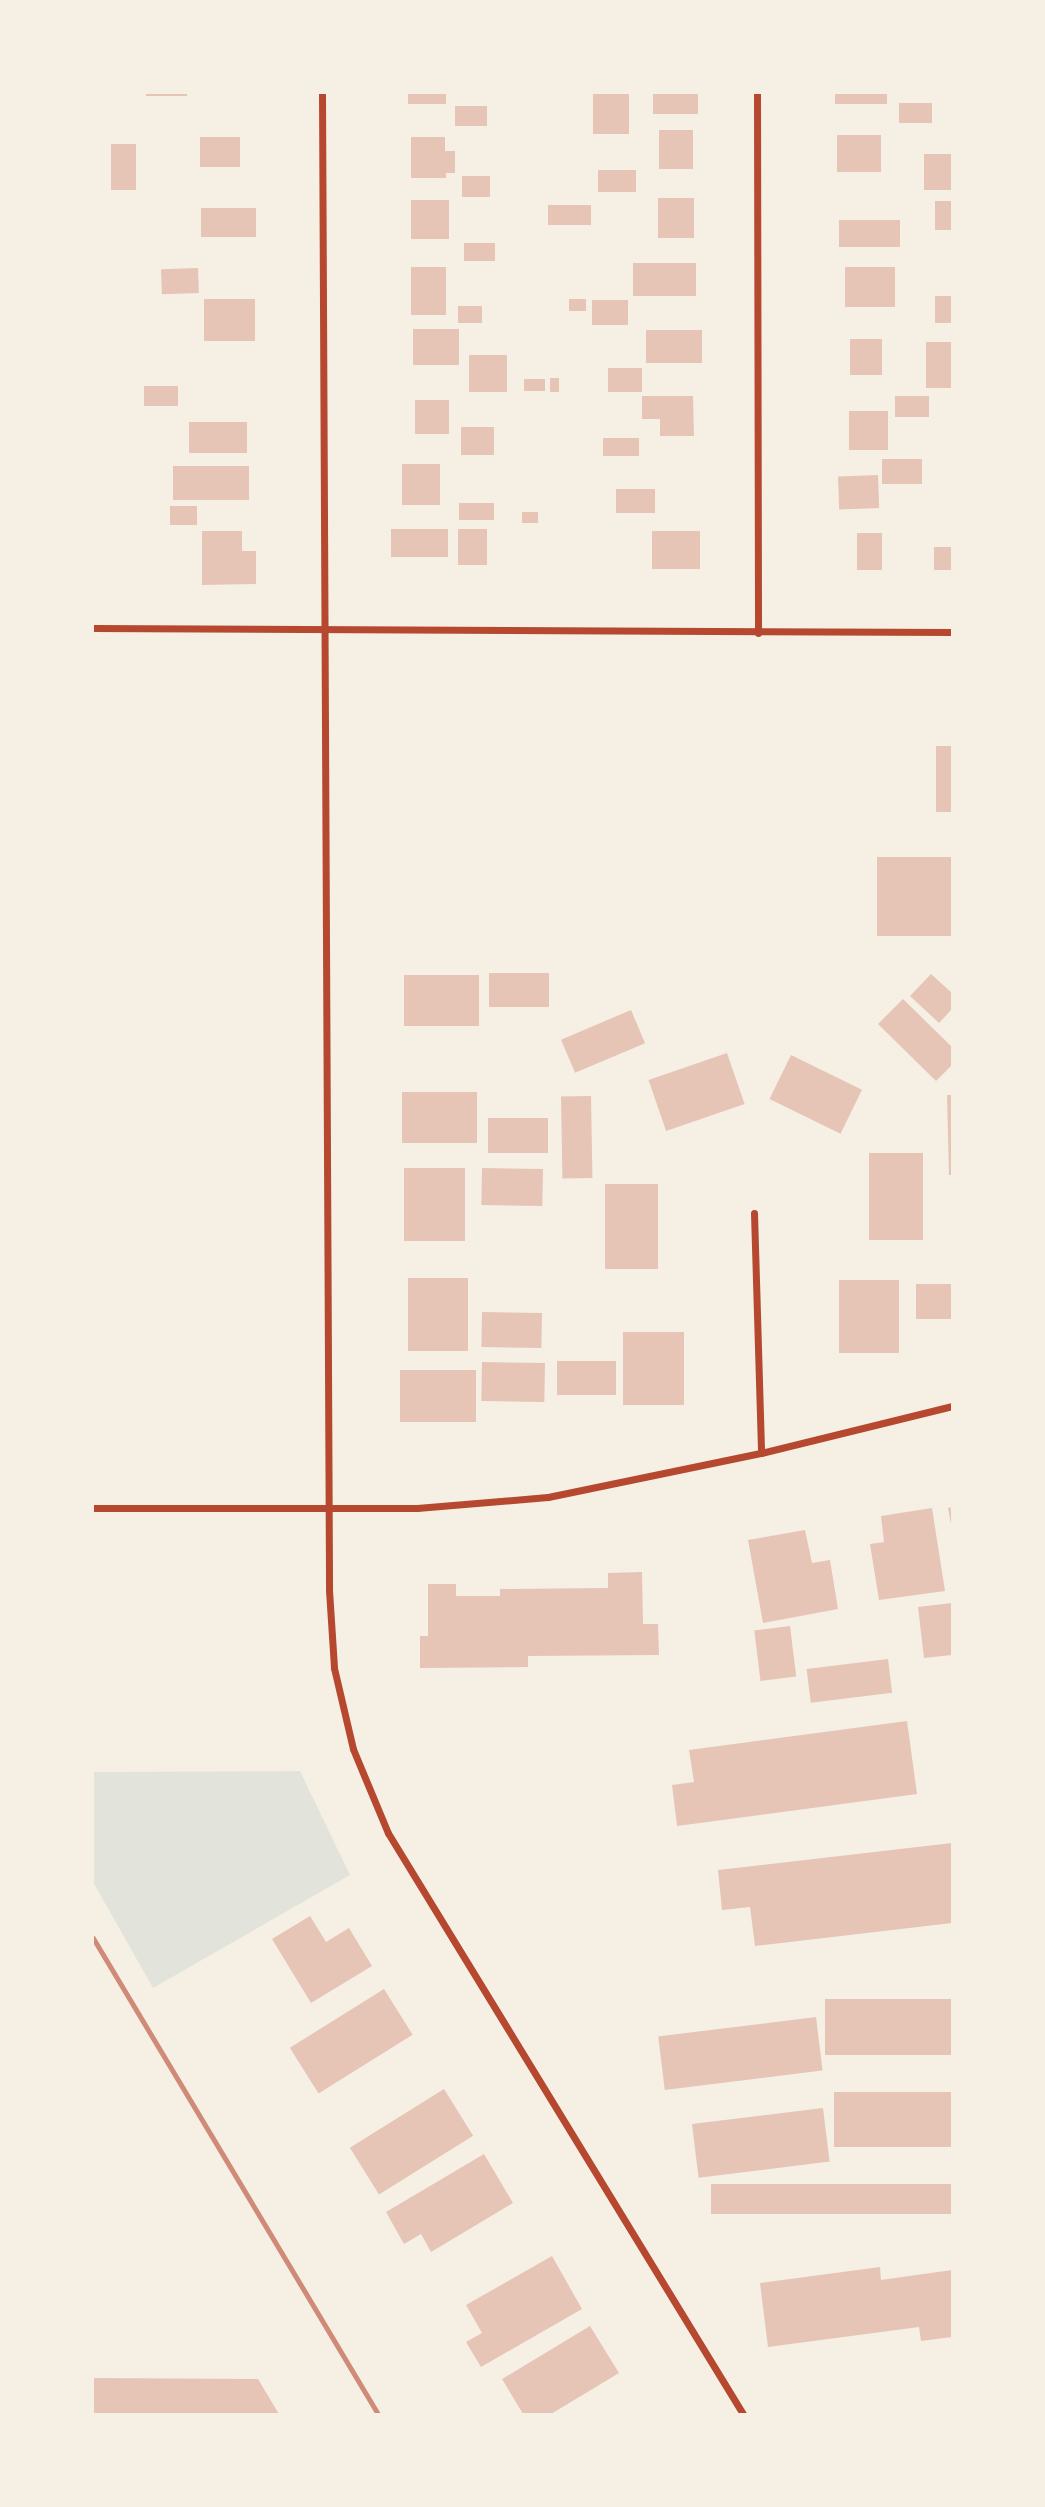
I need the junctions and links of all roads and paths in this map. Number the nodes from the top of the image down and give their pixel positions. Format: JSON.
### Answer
{"nodes":[{"id":1,"x":322,"y":93,"type":"edge"},
{"id":2,"x":757,"y":93,"type":"edge"},
{"id":3,"x":324,"y":627,"type":"junction"},
{"id":4,"x":93,"y":628,"type":"edge"},
{"id":5,"x":952,"y":632,"type":"edge"},
{"id":6,"x":758,"y":633,"type":"junction"},
{"id":7,"x":754,"y":1213,"type":"dead end"},
{"id":8,"x":952,"y":1406,"type":"edge"},
{"id":9,"x":761,"y":1453,"type":"junction"},
{"id":10,"x":329,"y":1507,"type":"junction"},
{"id":11,"x":93,"y":1508,"type":"edge"},
{"id":12,"x":743,"y":2414,"type":"edge"}],
"edges":[{"from":1,"to":3,"type":"street"},
{"from":2,"to":6,"type":"street"},
{"from":3,"to":4,"type":"street"},
{"from":3,"to":6,"type":"street"},
{"from":3,"to":10,"type":"street"},
{"from":5,"to":6,"type":"street"},
{"from":7,"to":9,"type":"street"},
{"from":8,"to":9,"type":"street"},
{"from":9,"to":10,"type":"street"},
{"from":10,"to":11,"type":"street"},
{"from":10,"to":12,"type":"street"}]}
